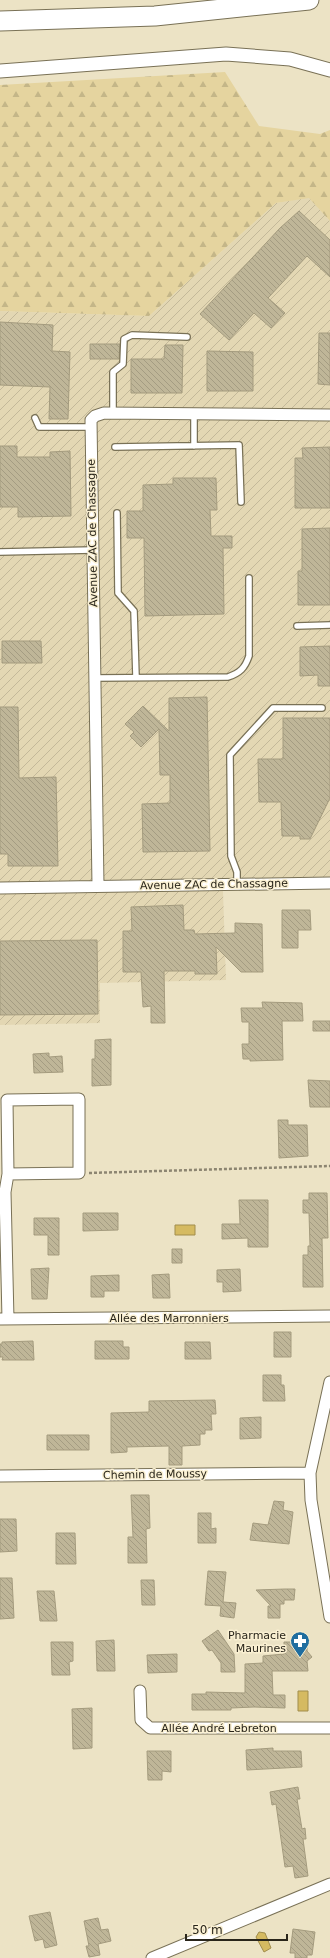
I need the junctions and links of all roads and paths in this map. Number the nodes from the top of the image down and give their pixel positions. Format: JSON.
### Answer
{"nodes":[{"id":1,"x":309,"y":0,"type":"edge"},
{"id":2,"x":0,"y":21,"type":"edge"},
{"id":3,"x":330,"y":70,"type":"edge"},
{"id":4,"x":0,"y":71,"type":"edge"},
{"id":5,"x":187,"y":337,"type":"dead end"},
{"id":6,"x":113,"y":414,"type":"junction"},
{"id":7,"x":194,"y":414,"type":"junction"},
{"id":8,"x":330,"y":415,"type":"edge"},
{"id":9,"x":35,"y":418,"type":"dead end"},
{"id":10,"x":90,"y":427,"type":"junction"},
{"id":11,"x":194,"y":446,"type":"junction"},
{"id":12,"x":115,"y":447,"type":"dead end"},
{"id":13,"x":241,"y":502,"type":"dead end"},
{"id":14,"x":117,"y":514,"type":"dead end"},
{"id":15,"x":92,"y":550,"type":"junction"},
{"id":16,"x":0,"y":552,"type":"edge"},
{"id":17,"x":249,"y":578,"type":"dead end"},
{"id":18,"x":330,"y":625,"type":"edge"},
{"id":19,"x":297,"y":626,"type":"dead end"},
{"id":20,"x":95,"y":678,"type":"junction"},
{"id":21,"x":136,"y":678,"type":"junction"},
{"id":22,"x":322,"y":708,"type":"dead end"},
{"id":23,"x":330,"y":883,"type":"edge"},
{"id":24,"x":237,"y":884,"type":"junction"},
{"id":25,"x":98,"y":886,"type":"junction"},
{"id":26,"x":0,"y":888,"type":"edge"},
{"id":27,"x":330,"y":1166,"type":"edge"},
{"id":28,"x":79,"y":1173,"type":"junction"},
{"id":29,"x":8,"y":1174,"type":"junction"},
{"id":30,"x":330,"y":1316,"type":"edge"},
{"id":31,"x":4,"y":1319,"type":"edge"},
{"id":32,"x":330,"y":1382,"type":"edge"},
{"id":33,"x":329,"y":1395,"type":"edge"},
{"id":34,"x":310,"y":1473,"type":"junction"},
{"id":35,"x":0,"y":1476,"type":"edge"},
{"id":36,"x":327,"y":1572,"type":"edge"},
{"id":37,"x":330,"y":1617,"type":"edge"},
{"id":38,"x":140,"y":1691,"type":"dead end"},
{"id":39,"x":330,"y":1728,"type":"edge"},
{"id":40,"x":330,"y":1884,"type":"edge"},
{"id":41,"x":152,"y":1958,"type":"edge"}],
"edges":[{"from":1,"to":2,"type":"highway"},
{"from":3,"to":4,"type":"street"},
{"from":5,"to":6,"type":"lane"},
{"from":6,"to":7,"type":"street"},
{"from":6,"to":10,"type":"street"},
{"from":7,"to":8,"type":"street"},
{"from":7,"to":11,"type":"lane"},
{"from":9,"to":10,"type":"lane"},
{"from":10,"to":15,"type":"street","name":"Avenue ZAC de Chassagne"},
{"from":11,"to":12,"type":"lane"},
{"from":11,"to":13,"type":"lane"},
{"from":14,"to":21,"type":"lane"},
{"from":15,"to":16,"type":"lane"},
{"from":15,"to":20,"type":"street","name":"Avenue ZAC de Chassagne"},
{"from":17,"to":21,"type":"lane"},
{"from":18,"to":19,"type":"lane"},
{"from":20,"to":21,"type":"lane"},
{"from":20,"to":25,"type":"street","name":"Avenue ZAC de Chassagne"},
{"from":22,"to":24,"type":"lane"},
{"from":23,"to":24,"type":"street","name":"Avenue ZAC de Chassagne"},
{"from":24,"to":25,"type":"street","name":"Avenue ZAC de Chassagne"},
{"from":25,"to":26,"type":"street","name":"Avenue ZAC de Chassagne"},
{"from":27,"to":28,"type":"path"},
{"from":28,"to":29,"type":"street"},
{"from":28,"to":29,"type":"street","name":"Allée des Marronniers"},
{"from":29,"to":31,"type":"street","name":"Allée des Marronniers"},
{"from":30,"to":31,"type":"street","name":"Allée des Marronniers"},
{"from":32,"to":33,"type":"street"},
{"from":33,"to":34,"type":"street"},
{"from":34,"to":35,"type":"street","name":"Chemin de Moussy"},
{"from":34,"to":36,"type":"street"},
{"from":36,"to":37,"type":"street"},
{"from":38,"to":39,"type":"street","name":"Allée André Lebreton"},
{"from":40,"to":41,"type":"street"}]}
